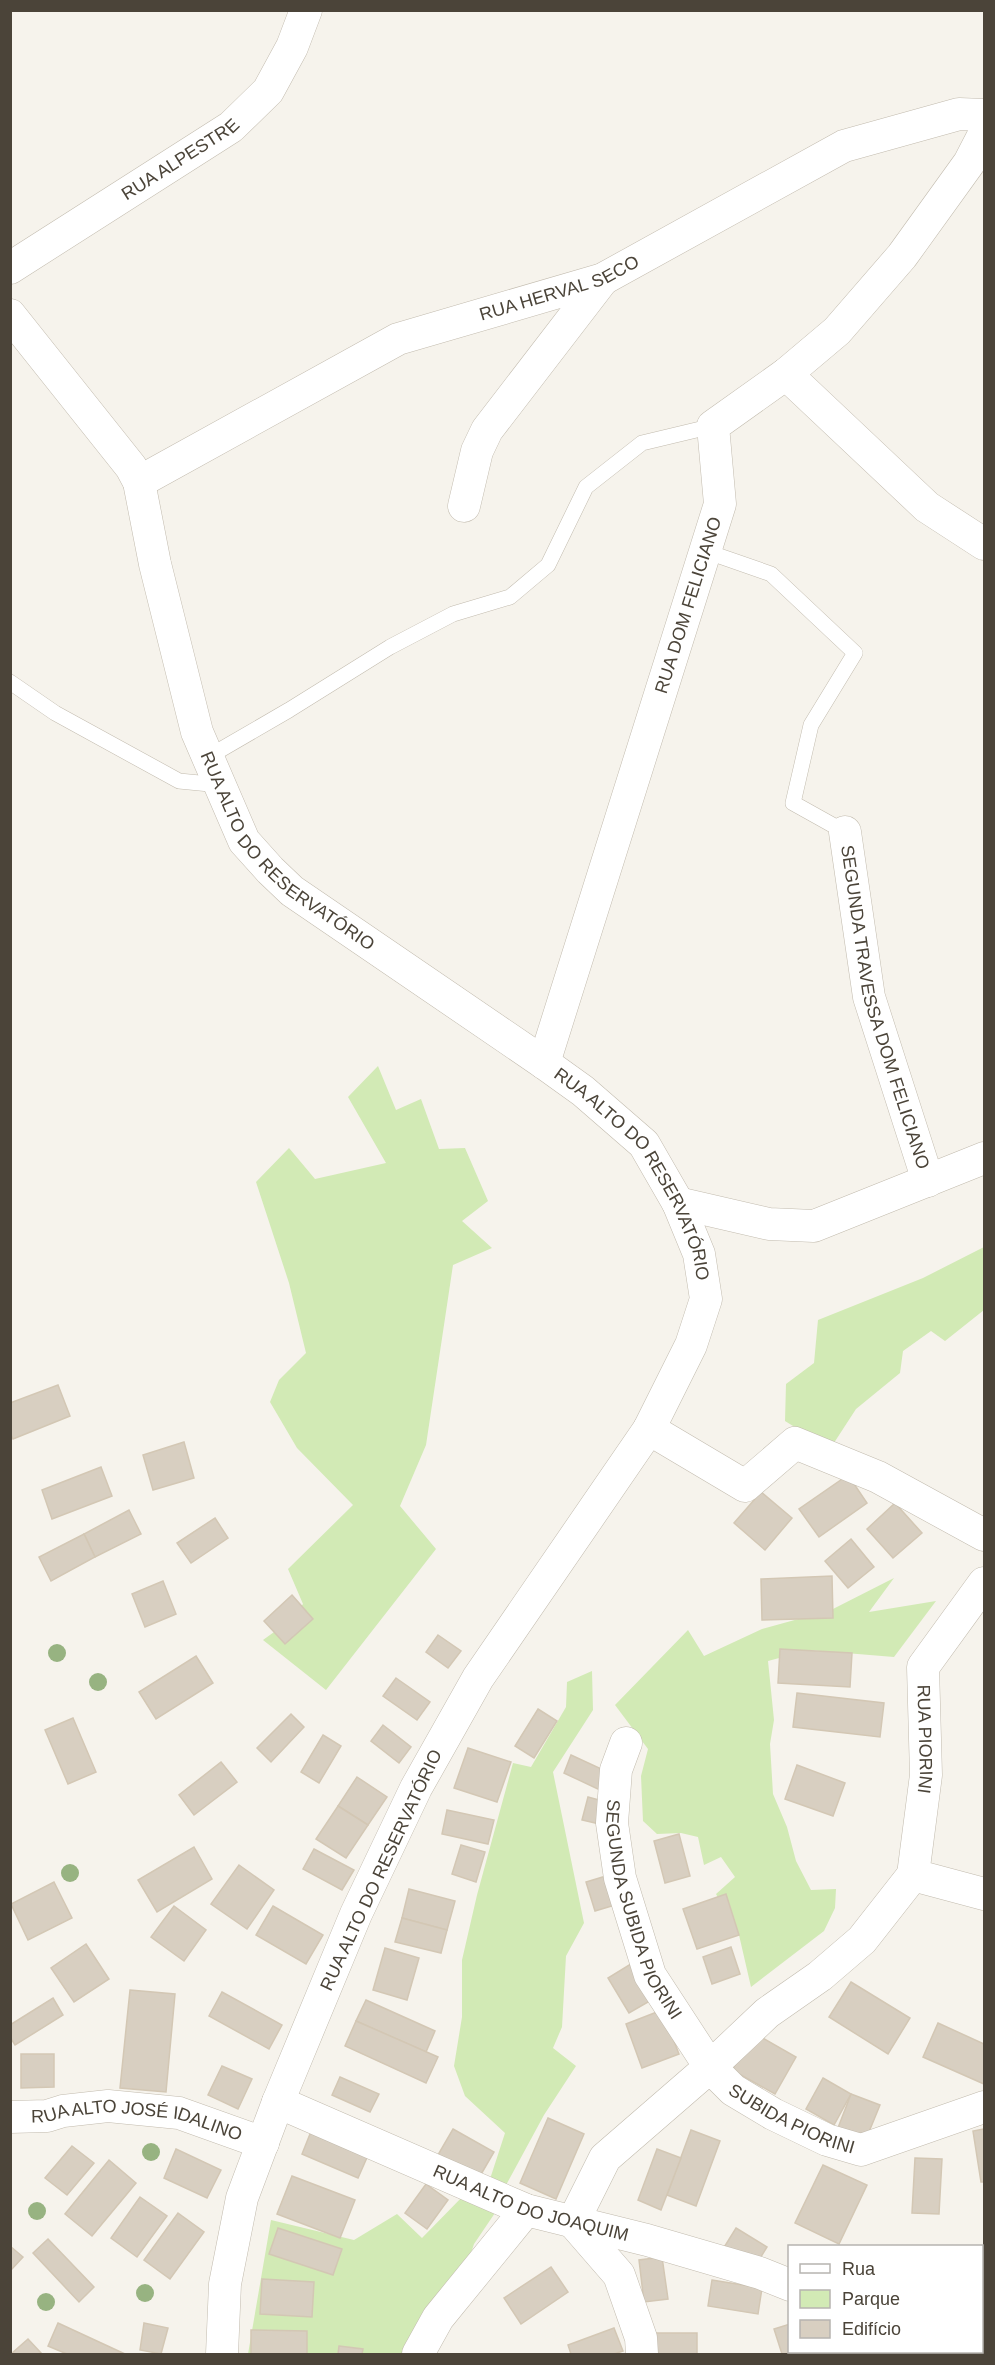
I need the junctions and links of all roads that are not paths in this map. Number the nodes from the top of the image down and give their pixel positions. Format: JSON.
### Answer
{"nodes":[{"id":1,"x":306,"y":10,"type":"edge"},
{"id":2,"x":984,"y":115,"type":"edge"},
{"id":3,"x":984,"y":134,"type":"edge"},
{"id":4,"x":10,"y":268,"type":"edge"},
{"id":5,"x":603,"y":279,"type":"junction"},
{"id":6,"x":10,"y":315,"type":"edge"},
{"id":7,"x":786,"y":374,"type":"junction"},
{"id":8,"x":713,"y":426,"type":"junction"},
{"id":9,"x":139,"y":482,"type":"junction"},
{"id":10,"x":464,"y":506,"type":"dead end"},
{"id":11,"x":984,"y":544,"type":"edge"},
{"id":12,"x":705,"y":551,"type":"junction"},
{"id":13,"x":10,"y":682,"type":"edge"},
{"id":14,"x":214,"y":771,"type":"junction"},
{"id":15,"x":845,"y":832,"type":"joint"},
{"id":16,"x":544,"y":1063,"type":"junction"},
{"id":17,"x":984,"y":1158,"type":"edge"},
{"id":18,"x":928,"y":1181,"type":"junction"},
{"id":19,"x":678,"y":1203,"type":"junction"},
{"id":20,"x":649,"y":1429,"type":"junction"},
{"id":21,"x":984,"y":1535,"type":"edge"},
{"id":22,"x":984,"y":1583,"type":"edge"},
{"id":23,"x":626,"y":1743,"type":"dead end"},
{"id":24,"x":913,"y":1875,"type":"junction"},
{"id":25,"x":984,"y":1894,"type":"edge"},
{"id":26,"x":710,"y":2067,"type":"junction"},
{"id":27,"x":278,"y":2102,"type":"junction"},
{"id":28,"x":984,"y":2107,"type":"edge"},
{"id":29,"x":10,"y":2117,"type":"edge"},
{"id":30,"x":263,"y":2143,"type":"junction"},
{"id":31,"x":526,"y":2210,"type":"junction"},
{"id":32,"x":573,"y":2222,"type":"junction"},
{"id":33,"x":788,"y":2285,"type":"edge"},
{"id":34,"x":222,"y":2355,"type":"edge"},
{"id":35,"x":418,"y":2355,"type":"edge"},
{"id":36,"x":642,"y":2355,"type":"edge"}],
"edges":[{"from":1,"to":4,"type":"street","name":"RUA ALPESTRE"},
{"from":2,"to":5,"type":"street","name":"RUA HERVAL SECO"},
{"from":3,"to":7,"type":"street"},
{"from":5,"to":9,"type":"street","name":"RUA HERVAL SECO"},
{"from":5,"to":10,"type":"street"},
{"from":6,"to":9,"type":"street","name":"RUA ALTO DO RESERVATÓRIO"},
{"from":7,"to":8,"type":"street"},
{"from":7,"to":11,"type":"street"},
{"from":8,"to":12,"type":"street","name":"RUA DOM FELICIANO"},
{"from":8,"to":14,"type":"lane"},
{"from":9,"to":14,"type":"street","name":"RUA ALTO DO RESERVATÓRIO"},
{"from":12,"to":15,"type":"lane"},
{"from":12,"to":16,"type":"street","name":"RUA DOM FELICIANO"},
{"from":13,"to":14,"type":"lane"},
{"from":14,"to":16,"type":"street","name":"RUA ALTO DO RESERVATÓRIO"},
{"from":15,"to":18,"type":"street","name":"SEGUNDA TRAVESSA DOM FELICIANO"},
{"from":16,"to":19,"type":"street","name":"RUA ALTO DO RESERVATÓRIO"},
{"from":17,"to":18,"type":"street"},
{"from":18,"to":19,"type":"street"},
{"from":19,"to":20,"type":"street","name":"RUA ALTO DO RESERVATÓRIO"},
{"from":20,"to":21,"type":"street"},
{"from":20,"to":27,"type":"street","name":"RUA ALTO DO RESERVATÓRIO"},
{"from":22,"to":24,"type":"street","name":"RUA PIORINI"},
{"from":23,"to":26,"type":"street","name":"SEGUNDA SUBIDA PIORINI"},
{"from":24,"to":25,"type":"street"},
{"from":24,"to":26,"type":"street","name":"SUBIDA PIORINI"},
{"from":26,"to":28,"type":"street","name":"SUBIDA PIORINI"},
{"from":26,"to":32,"type":"street","name":"SUBIDA PIORINI"},
{"from":27,"to":30,"type":"street","name":"RUA ALTO DO RESERVATÓRIO"},
{"from":27,"to":31,"type":"street","name":"RUA ALTO DO JOAQUIM"},
{"from":29,"to":30,"type":"street","name":"RUA ALTO JOSÉ IDALINO"},
{"from":30,"to":34,"type":"street","name":"RUA ALTO DO RESERVATÓRIO"},
{"from":31,"to":32,"type":"street","name":"RUA ALTO DO JOAQUIM"},
{"from":31,"to":35,"type":"street"},
{"from":32,"to":33,"type":"street","name":"RUA ALTO DO JOAQUIM"},
{"from":32,"to":36,"type":"street"}]}
